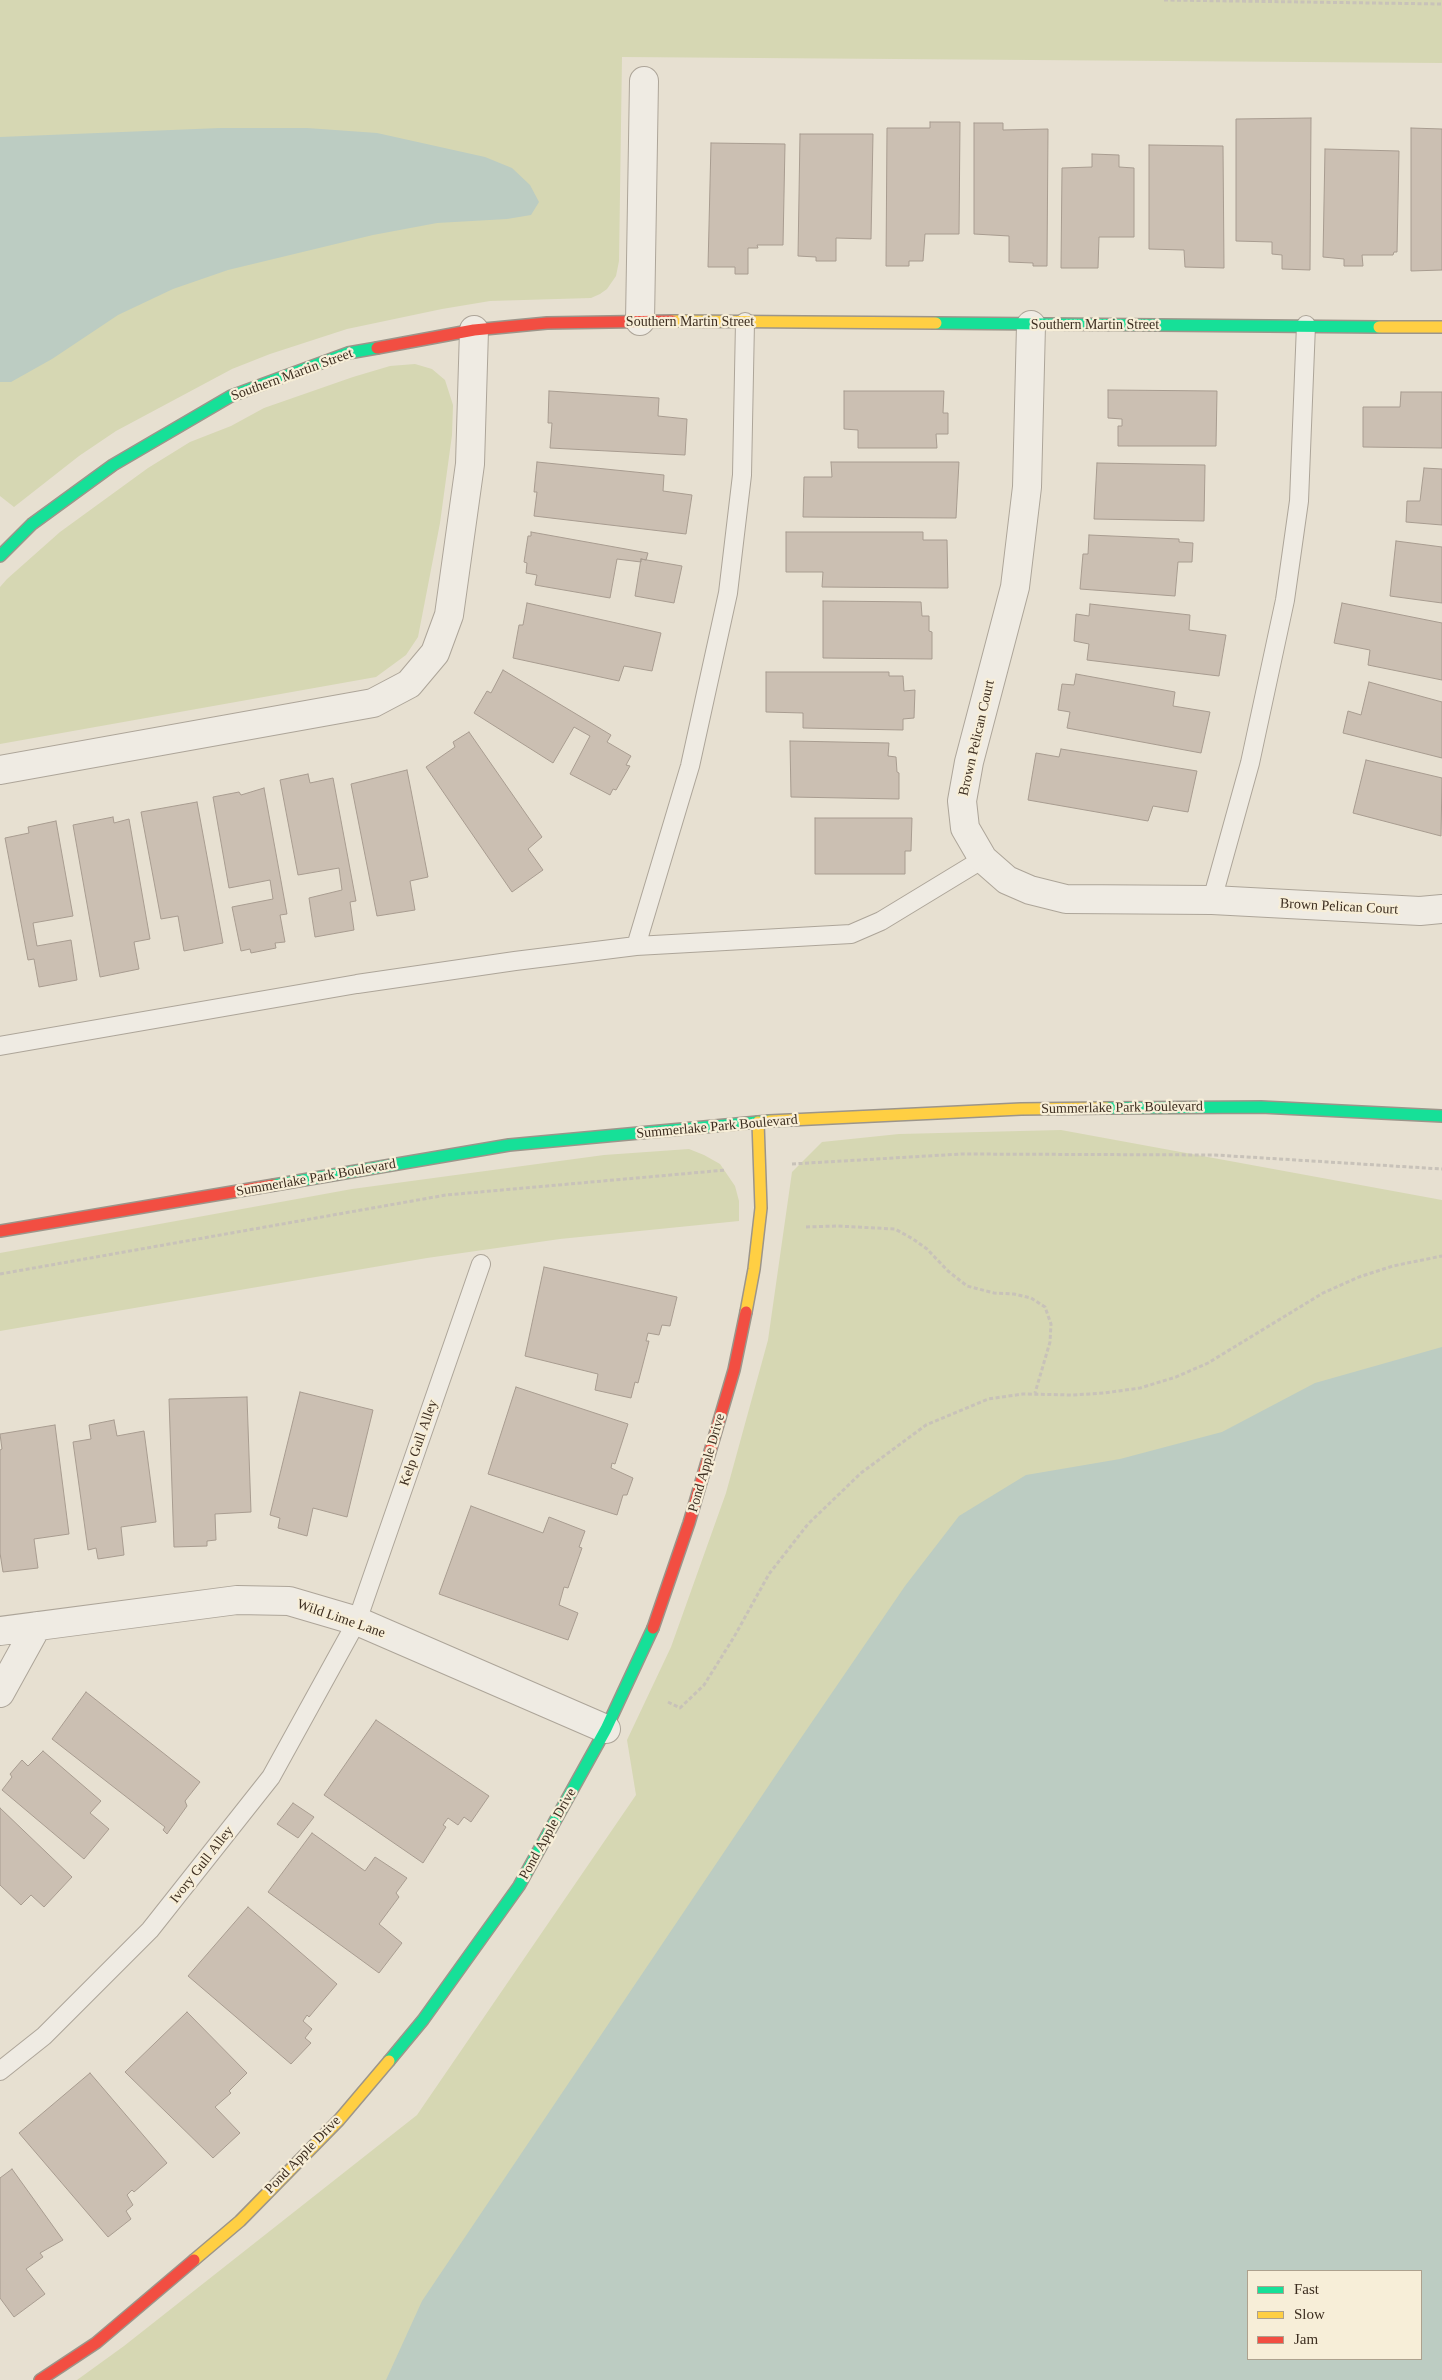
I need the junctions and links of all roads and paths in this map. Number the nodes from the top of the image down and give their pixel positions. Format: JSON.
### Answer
{"nodes":[{"id":1,"x":1164,"y":0,"type":"edge"},
{"id":2,"x":1442,"y":4,"type":"edge"},
{"id":3,"x":644,"y":81,"type":"dead end"},
{"id":4,"x":640,"y":321,"type":"junction"},
{"id":5,"x":745,"y":322,"type":"junction"},
{"id":6,"x":1031,"y":325,"type":"junction"},
{"id":7,"x":1306,"y":325,"type":"junction"},
{"id":8,"x":1442,"y":327,"type":"edge"},
{"id":9,"x":474,"y":330,"type":"junction"},
{"id":10,"x":0,"y":556,"type":"edge"},
{"id":11,"x":0,"y":770,"type":"edge"},
{"id":12,"x":983,"y":860,"type":"junction"},
{"id":13,"x":1212,"y":900,"type":"junction"},
{"id":14,"x":1442,"y":909,"type":"edge"},
{"id":15,"x":636,"y":946,"type":"junction"},
{"id":16,"x":0,"y":1046,"type":"edge"},
{"id":17,"x":1442,"y":1116,"type":"edge"},
{"id":18,"x":758,"y":1122,"type":"junction"},
{"id":19,"x":759,"y":1167,"type":"junction"},
{"id":20,"x":1442,"y":1169,"type":"edge"},
{"id":21,"x":806,"y":1227,"type":"dead end"},
{"id":22,"x":0,"y":1231,"type":"edge"},
{"id":23,"x":1442,"y":1256,"type":"edge"},
{"id":24,"x":481,"y":1264,"type":"dead end"},
{"id":25,"x":0,"y":1274,"type":"edge"},
{"id":26,"x":1035,"y":1393,"type":"junction"},
{"id":27,"x":356,"y":1621,"type":"junction"},
{"id":28,"x":37,"y":1626,"type":"junction"},
{"id":29,"x":0,"y":1631,"type":"edge"},
{"id":30,"x":0,"y":1694,"type":"edge"},
{"id":31,"x":668,"y":1702,"type":"dead end"},
{"id":32,"x":606,"y":1729,"type":"junction"},
{"id":33,"x":0,"y":2071,"type":"edge"},
{"id":34,"x":40,"y":2380,"type":"edge"}],
"edges":[{"from":1,"to":2,"type":"path"},
{"from":3,"to":4,"type":"street"},
{"from":4,"to":5,"type":"street","name":"Southern Martin Street"},
{"from":4,"to":9,"type":"street","name":"Southern Martin Street"},
{"from":5,"to":6,"type":"street","name":"Southern Martin Street"},
{"from":5,"to":15,"type":"lane"},
{"from":6,"to":7,"type":"street","name":"Southern Martin Street"},
{"from":6,"to":12,"type":"street","name":"Brown Pelican Court"},
{"from":7,"to":8,"type":"street","name":"Southern Martin Street"},
{"from":7,"to":13,"type":"lane"},
{"from":9,"to":10,"type":"street","name":"Southern Martin Street"},
{"from":9,"to":11,"type":"street"},
{"from":12,"to":13,"type":"street","name":"Brown Pelican Court"},
{"from":12,"to":15,"type":"lane"},
{"from":13,"to":14,"type":"street","name":"Brown Pelican Court"},
{"from":15,"to":16,"type":"lane"},
{"from":17,"to":18,"type":"street","name":"Summerlake Park Boulevard"},
{"from":18,"to":19,"type":"street","name":"Pond Apple Drive"},
{"from":18,"to":22,"type":"street","name":"Summerlake Park Boulevard"},
{"from":19,"to":20,"type":"path"},
{"from":19,"to":25,"type":"path"},
{"from":19,"to":32,"type":"street","name":"Pond Apple Drive"},
{"from":21,"to":26,"type":"path"},
{"from":23,"to":26,"type":"path"},
{"from":24,"to":27,"type":"lane","name":"Kelp Gull Alley"},
{"from":26,"to":31,"type":"path"},
{"from":27,"to":28,"type":"street","name":"Wild Lime Lane"},
{"from":27,"to":32,"type":"street","name":"Wild Lime Lane"},
{"from":27,"to":33,"type":"lane","name":"Ivory Gull Alley"},
{"from":28,"to":29,"type":"street","name":"Wild Lime Lane"},
{"from":28,"to":30,"type":"street"},
{"from":32,"to":34,"type":"street","name":"Pond Apple Drive"}]}
